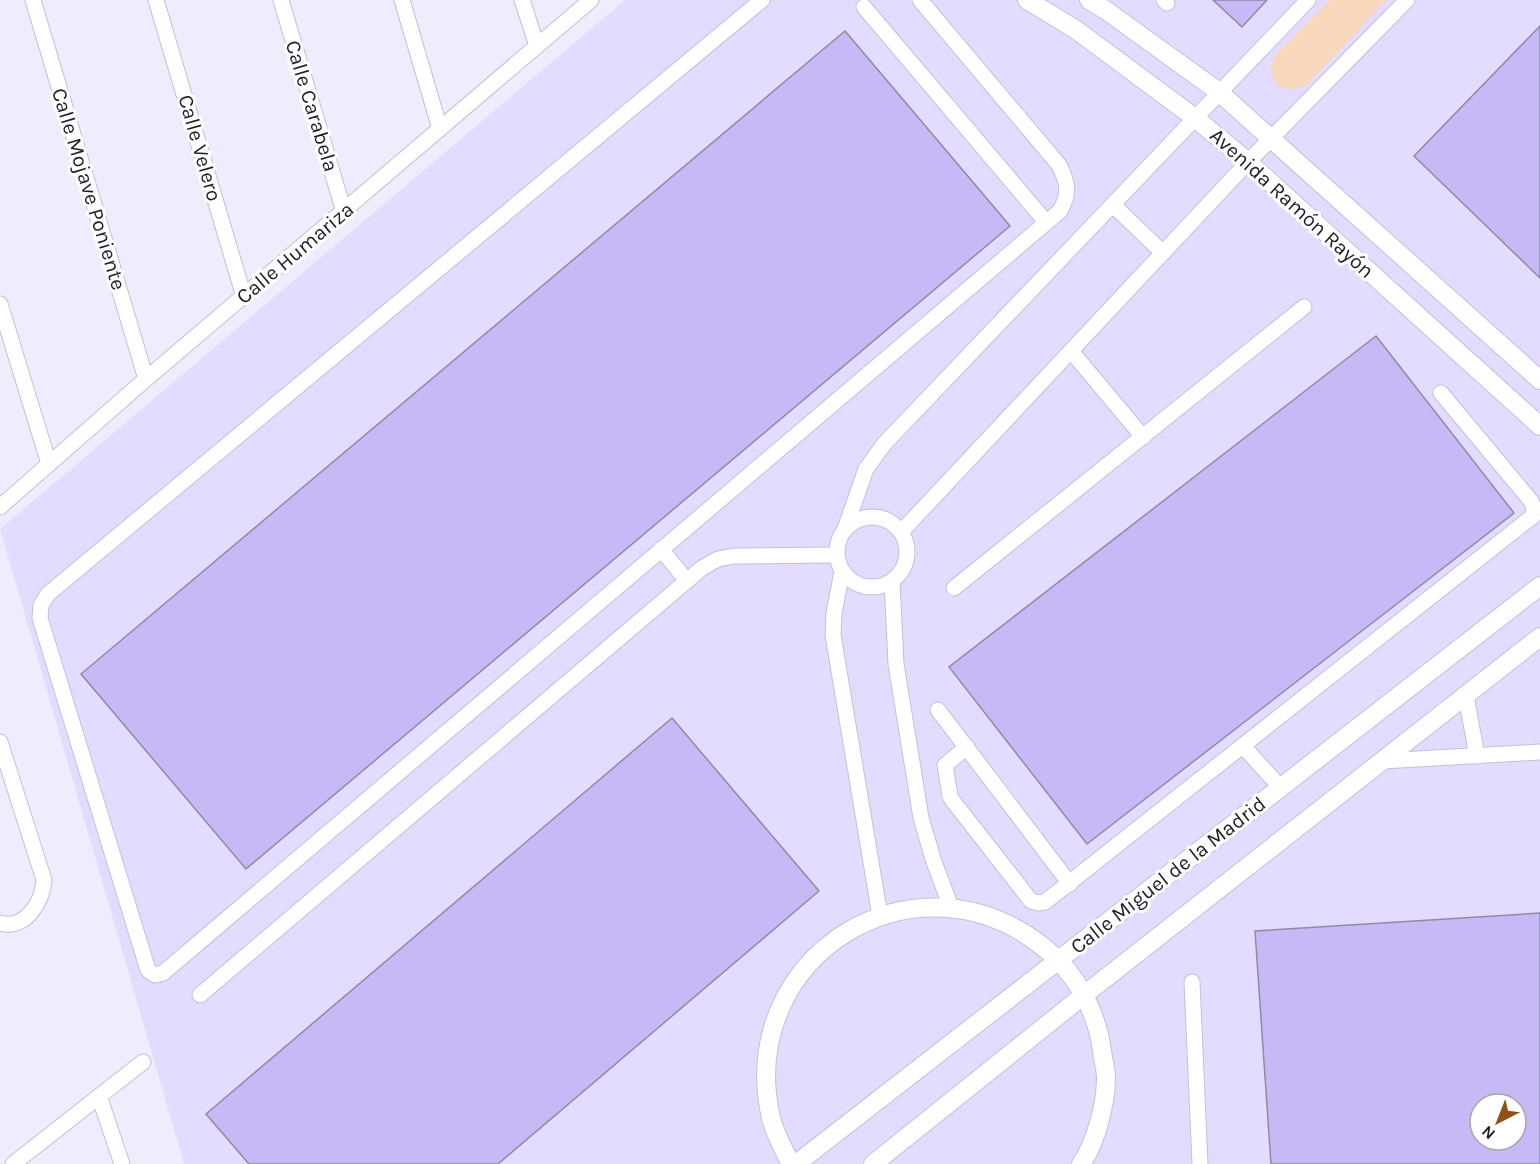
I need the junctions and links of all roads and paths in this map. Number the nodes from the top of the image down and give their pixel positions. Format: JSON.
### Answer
{"nodes":[{"id":1,"x":33,"y":0,"type":"edge"},
{"id":2,"x":156,"y":0,"type":"edge"},
{"id":3,"x":280,"y":0,"type":"edge"},
{"id":4,"x":402,"y":0,"type":"edge"},
{"id":5,"x":522,"y":0,"type":"edge"},
{"id":6,"x":591,"y":0,"type":"edge"},
{"id":7,"x":762,"y":0,"type":"edge"},
{"id":8,"x":920,"y":0,"type":"edge"},
{"id":9,"x":1028,"y":0,"type":"edge"},
{"id":10,"x":1089,"y":0,"type":"edge"},
{"id":11,"x":1308,"y":0,"type":"edge"},
{"id":12,"x":1407,"y":0,"type":"edge"},
{"id":13,"x":1111,"y":6,"type":"edge"},
{"id":14,"x":864,"y":7,"type":"dead end"},
{"id":15,"x":537,"y":46,"type":"junction"},
{"id":16,"x":1219,"y":92,"type":"junction"},
{"id":17,"x":1195,"y":118,"type":"junction"},
{"id":18,"x":440,"y":129,"type":"junction"},
{"id":19,"x":1272,"y":138,"type":"junction"},
{"id":20,"x":1248,"y":162,"type":"junction"},
{"id":21,"x":1113,"y":205,"type":"junction"},
{"id":22,"x":344,"y":212,"type":"junction"},
{"id":23,"x":1046,"y":222,"type":"junction"},
{"id":24,"x":1163,"y":253,"type":"junction"},
{"id":25,"x":244,"y":297,"type":"junction"},
{"id":26,"x":0,"y":304,"type":"edge"},
{"id":27,"x":1304,"y":307,"type":"dead end"},
{"id":28,"x":1071,"y":351,"type":"junction"},
{"id":29,"x":146,"y":379,"type":"junction"},
{"id":30,"x":1540,"y":380,"type":"edge"},
{"id":31,"x":1441,"y":393,"type":"dead end"},
{"id":32,"x":1540,"y":426,"type":"edge"},
{"id":33,"x":1143,"y":437,"type":"junction"},
{"id":34,"x":49,"y":464,"type":"junction"},
{"id":35,"x":0,"y":507,"type":"edge"},
{"id":36,"x":845,"y":529,"type":"junction"},
{"id":37,"x":901,"y":532,"type":"junction"},
{"id":38,"x":661,"y":549,"type":"junction"},
{"id":39,"x":836,"y":555,"type":"junction"},
{"id":40,"x":842,"y":572,"type":"junction"},
{"id":41,"x":687,"y":581,"type":"junction"},
{"id":42,"x":892,"y":582,"type":"junction"},
{"id":43,"x":1540,"y":586,"type":"edge"},
{"id":44,"x":954,"y":588,"type":"dead end"},
{"id":45,"x":1540,"y":637,"type":"edge"},
{"id":46,"x":1466,"y":696,"type":"junction"},
{"id":47,"x":938,"y":710,"type":"dead end"},
{"id":48,"x":0,"y":742,"type":"edge"},
{"id":49,"x":1243,"y":746,"type":"junction"},
{"id":50,"x":967,"y":747,"type":"junction"},
{"id":51,"x":1540,"y":752,"type":"edge"},
{"id":52,"x":1477,"y":756,"type":"junction"},
{"id":53,"x":1382,"y":761,"type":"junction"},
{"id":54,"x":1281,"y":788,"type":"junction"},
{"id":55,"x":1071,"y":884,"type":"junction"},
{"id":56,"x":951,"y":907,"type":"junction"},
{"id":57,"x":880,"y":916,"type":"junction"},
{"id":58,"x":4,"y":924,"type":"edge"},
{"id":59,"x":1059,"y":960,"type":"junction"},
{"id":60,"x":1192,"y":982,"type":"dead end"},
{"id":61,"x":200,"y":995,"type":"dead end"},
{"id":62,"x":1084,"y":995,"type":"junction"},
{"id":63,"x":143,"y":1062,"type":"dead end"},
{"id":64,"x":99,"y":1096,"type":"junction"},
{"id":65,"x":14,"y":1164,"type":"edge"},
{"id":66,"x":122,"y":1164,"type":"edge"},
{"id":67,"x":791,"y":1164,"type":"edge"},
{"id":68,"x":796,"y":1164,"type":"edge"},
{"id":69,"x":873,"y":1164,"type":"edge"},
{"id":70,"x":1081,"y":1164,"type":"edge"},
{"id":71,"x":1200,"y":1164,"type":"edge"}],
"edges":[{"from":1,"to":29,"type":"street","name":"Calle Mojave Poniente"},
{"from":2,"to":25,"type":"street","name":"Calle Velero"},
{"from":3,"to":22,"type":"street","name":"Calle Carabela"},
{"from":4,"to":18,"type":"street"},
{"from":5,"to":15,"type":"street"},
{"from":6,"to":15,"type":"street","name":"Calle Humariza"},
{"from":7,"to":38,"type":"street"},
{"from":8,"to":23,"type":"street"},
{"from":9,"to":17,"type":"main road","name":"Avenida Ramón Rayón"},
{"from":10,"to":13,"type":"main road","name":"Avenida Ramón Rayón"},
{"from":11,"to":16,"type":"street"},
{"from":12,"to":19,"type":"street"},
{"from":13,"to":16,"type":"main road","name":"Avenida Ramón Rayón"},
{"from":14,"to":23,"type":"street"},
{"from":15,"to":18,"type":"street","name":"Calle Humariza"},
{"from":16,"to":17,"type":"street"},
{"from":16,"to":19,"type":"main road","name":"Avenida Ramón Rayón"},
{"from":17,"to":20,"type":"main road","name":"Avenida Ramón Rayón"},
{"from":17,"to":21,"type":"street"},
{"from":18,"to":22,"type":"street","name":"Calle Humariza"},
{"from":19,"to":20,"type":"street"},
{"from":19,"to":30,"type":"main road","name":"Avenida Ramón Rayón"},
{"from":20,"to":24,"type":"street"},
{"from":20,"to":32,"type":"main road","name":"Avenida Ramón Rayón"},
{"from":21,"to":24,"type":"street"},
{"from":21,"to":36,"type":"street"},
{"from":22,"to":25,"type":"street","name":"Calle Humariza"},
{"from":23,"to":38,"type":"street"},
{"from":24,"to":28,"type":"street"},
{"from":25,"to":29,"type":"street","name":"Calle Humariza"},
{"from":26,"to":34,"type":"street"},
{"from":27,"to":33,"type":"street"},
{"from":28,"to":33,"type":"street"},
{"from":28,"to":37,"type":"street"},
{"from":29,"to":34,"type":"street","name":"Calle Humariza"},
{"from":31,"to":49,"type":"street"},
{"from":33,"to":44,"type":"street"},
{"from":34,"to":35,"type":"street","name":"Calle Humariza"},
{"from":36,"to":37,"type":"street"},
{"from":36,"to":39,"type":"street"},
{"from":37,"to":42,"type":"street"},
{"from":38,"to":41,"type":"street"},
{"from":39,"to":40,"type":"street"},
{"from":39,"to":41,"type":"street"},
{"from":40,"to":42,"type":"street"},
{"from":40,"to":57,"type":"street"},
{"from":41,"to":61,"type":"street"},
{"from":42,"to":56,"type":"street"},
{"from":43,"to":54,"type":"main road","name":"Calle Miguel de la Madrid"},
{"from":45,"to":46,"type":"main road","name":"Calle Miguel de la Madrid"},
{"from":46,"to":52,"type":"street"},
{"from":46,"to":53,"type":"main road","name":"Calle Miguel de la Madrid"},
{"from":47,"to":50,"type":"street"},
{"from":48,"to":58,"type":"street"},
{"from":49,"to":54,"type":"street"},
{"from":49,"to":55,"type":"street"},
{"from":50,"to":55,"type":"street"},
{"from":50,"to":55,"type":"street"},
{"from":51,"to":52,"type":"street"},
{"from":52,"to":53,"type":"street"},
{"from":53,"to":62,"type":"main road","name":"Calle Miguel de la Madrid"},
{"from":54,"to":59,"type":"main road","name":"Calle Miguel de la Madrid"},
{"from":56,"to":57,"type":"main road"},
{"from":56,"to":59,"type":"main road"},
{"from":57,"to":67,"type":"main road"},
{"from":59,"to":62,"type":"main road"},
{"from":59,"to":68,"type":"main road","name":"Calle Miguel de la Madrid"},
{"from":60,"to":71,"type":"street"},
{"from":62,"to":69,"type":"main road","name":"Calle Miguel de la Madrid"},
{"from":62,"to":70,"type":"main road"},
{"from":63,"to":64,"type":"street"},
{"from":64,"to":65,"type":"street"},
{"from":64,"to":66,"type":"street"}]}
